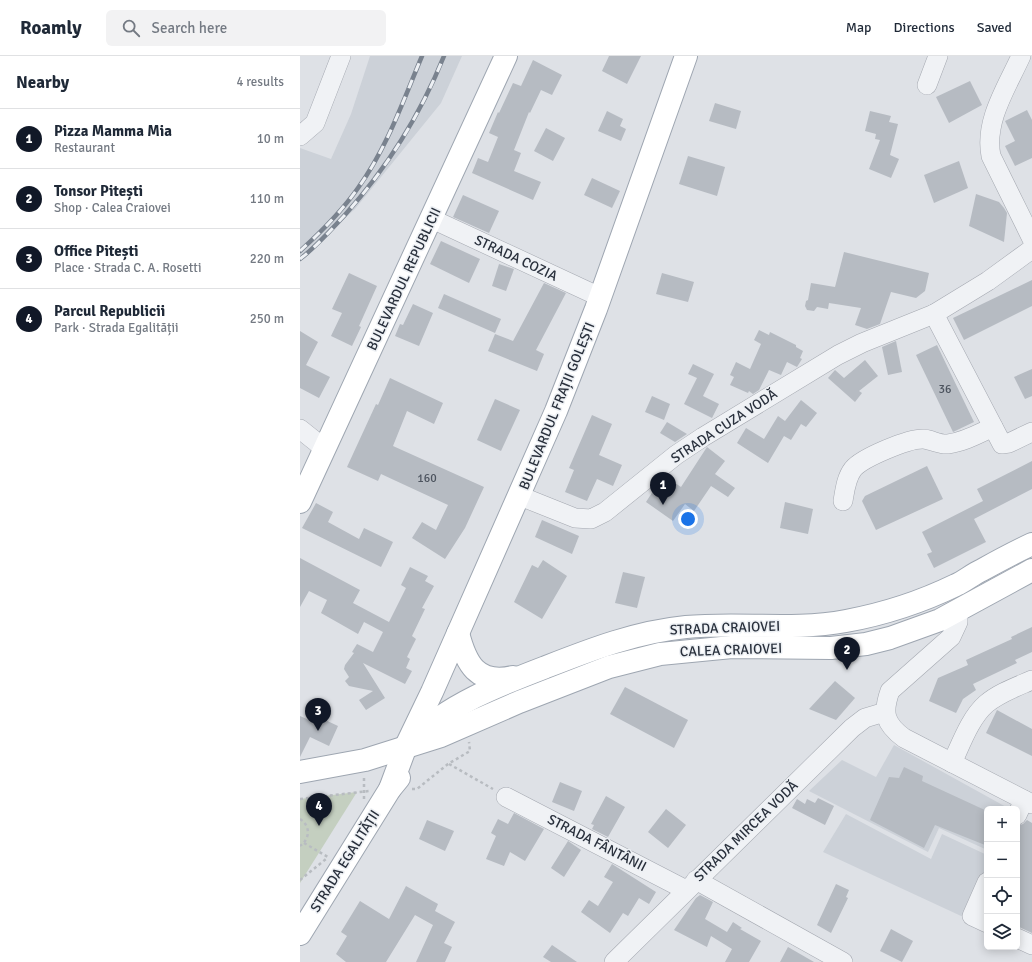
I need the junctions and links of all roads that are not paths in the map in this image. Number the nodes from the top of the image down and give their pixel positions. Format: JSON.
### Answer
{"nodes":[{"id":1,"x":341,"y":56,"type":"edge"},
{"id":2,"x":506,"y":56,"type":"edge"},
{"id":3,"x":686,"y":56,"type":"edge"},
{"id":4,"x":938,"y":56,"type":"edge"},
{"id":5,"x":1021,"y":56,"type":"edge"},
{"id":6,"x":927,"y":85,"type":"dead end"},
{"id":7,"x":300,"y":136,"type":"edge"},
{"id":8,"x":432,"y":219,"type":"junction"},
{"id":9,"x":1032,"y":239,"type":"edge"},
{"id":10,"x":1032,"y":249,"type":"edge"},
{"id":11,"x":600,"y":297,"type":"junction"},
{"id":12,"x":934,"y":314,"type":"junction"},
{"id":13,"x":994,"y":427,"type":"junction"},
{"id":14,"x":300,"y":428,"type":"edge"},
{"id":15,"x":1032,"y":432,"type":"edge"},
{"id":16,"x":325,"y":449,"type":"junction"},
{"id":17,"x":520,"y":496,"type":"junction"},
{"id":18,"x":843,"y":501,"type":"dead end"},
{"id":19,"x":300,"y":502,"type":"edge"},
{"id":20,"x":1032,"y":544,"type":"edge"},
{"id":21,"x":1032,"y":570,"type":"edge"},
{"id":22,"x":958,"y":611,"type":"junction"},
{"id":23,"x":458,"y":633,"type":"junction"},
{"id":24,"x":526,"y":674,"type":"junction"},
{"id":25,"x":1032,"y":680,"type":"edge"},
{"id":26,"x":885,"y":712,"type":"junction"},
{"id":27,"x":441,"y":736,"type":"junction"},
{"id":28,"x":406,"y":746,"type":"junction"},
{"id":29,"x":952,"y":763,"type":"junction"},
{"id":30,"x":300,"y":772,"type":"edge"},
{"id":31,"x":390,"y":789,"type":"junction"},
{"id":32,"x":506,"y":797,"type":"road end"},
{"id":33,"x":1024,"y":806,"type":"edge"},
{"id":34,"x":691,"y":885,"type":"junction"},
{"id":35,"x":984,"y":889,"type":"edge"},
{"id":36,"x":984,"y":922,"type":"edge"},
{"id":37,"x":300,"y":934,"type":"edge"},
{"id":38,"x":1020,"y":939,"type":"edge"},
{"id":39,"x":1032,"y":945,"type":"edge"},
{"id":40,"x":614,"y":962,"type":"edge"},
{"id":41,"x":843,"y":962,"type":"edge"}],
"edges":[{"from":1,"to":7,"type":"street"},
{"from":2,"to":8,"type":"main road","name":"BULEVARDUL REPUBLICII"},
{"from":3,"to":11,"type":"main road","name":"BULEVARDUL FRAȚII GOLEȘTI"},
{"from":4,"to":6,"type":"street"},
{"from":5,"to":9,"type":"street"},
{"from":8,"to":11,"type":"street","name":"STRADA COZIA"},
{"from":8,"to":16,"type":"main road","name":"BULEVARDUL REPUBLICII"},
{"from":10,"to":12,"type":"street","name":"STRADA CUZA VODĂ"},
{"from":11,"to":17,"type":"main road","name":"BULEVARDUL FRAȚII GOLEȘTI"},
{"from":12,"to":13,"type":"street"},
{"from":12,"to":17,"type":"street","name":"STRADA CUZA VODĂ"},
{"from":13,"to":15,"type":"street"},
{"from":13,"to":18,"type":"street"},
{"from":14,"to":16,"type":"street"},
{"from":16,"to":19,"type":"main road","name":"BULEVARDUL REPUBLICII"},
{"from":17,"to":23,"type":"main road","name":"BULEVARDUL FRAȚII GOLEȘTI"},
{"from":20,"to":24,"type":"main road","name":"STRADA CRAIOVEI"},
{"from":21,"to":22,"type":"main road","name":"CALEA CRAIOVEI"},
{"from":22,"to":26,"type":"street"},
{"from":22,"to":27,"type":"main road","name":"CALEA CRAIOVEI"},
{"from":23,"to":24,"type":"main road"},
{"from":23,"to":28,"type":"main road","name":"BULEVARDUL FRAȚII GOLEȘTI"},
{"from":24,"to":28,"type":"main road","name":"STRADA CRAIOVEI"},
{"from":25,"to":29,"type":"street"},
{"from":26,"to":29,"type":"street"},
{"from":26,"to":34,"type":"street","name":"STRADA MIRCEA VODĂ"},
{"from":27,"to":28,"type":"main road","name":"CALEA CRAIOVEI"},
{"from":27,"to":31,"type":"main road"},
{"from":28,"to":30,"type":"main road","name":"CALEA CRAIOVEI"},
{"from":28,"to":31,"type":"main road","name":"BULEVARDUL FRAȚII GOLEȘTI"},
{"from":29,"to":33,"type":"street"},
{"from":31,"to":37,"type":"main road","name":"STRADA EGALITĂȚII"},
{"from":32,"to":34,"type":"street","name":"STRADA FÂNTÂNII"},
{"from":34,"to":40,"type":"street","name":"STRADA MIRCEA VODĂ"},
{"from":34,"to":41,"type":"street","name":"STRADA FÂNTÂNII"},
{"from":35,"to":36,"type":"street"},
{"from":38,"to":39,"type":"street"}]}
